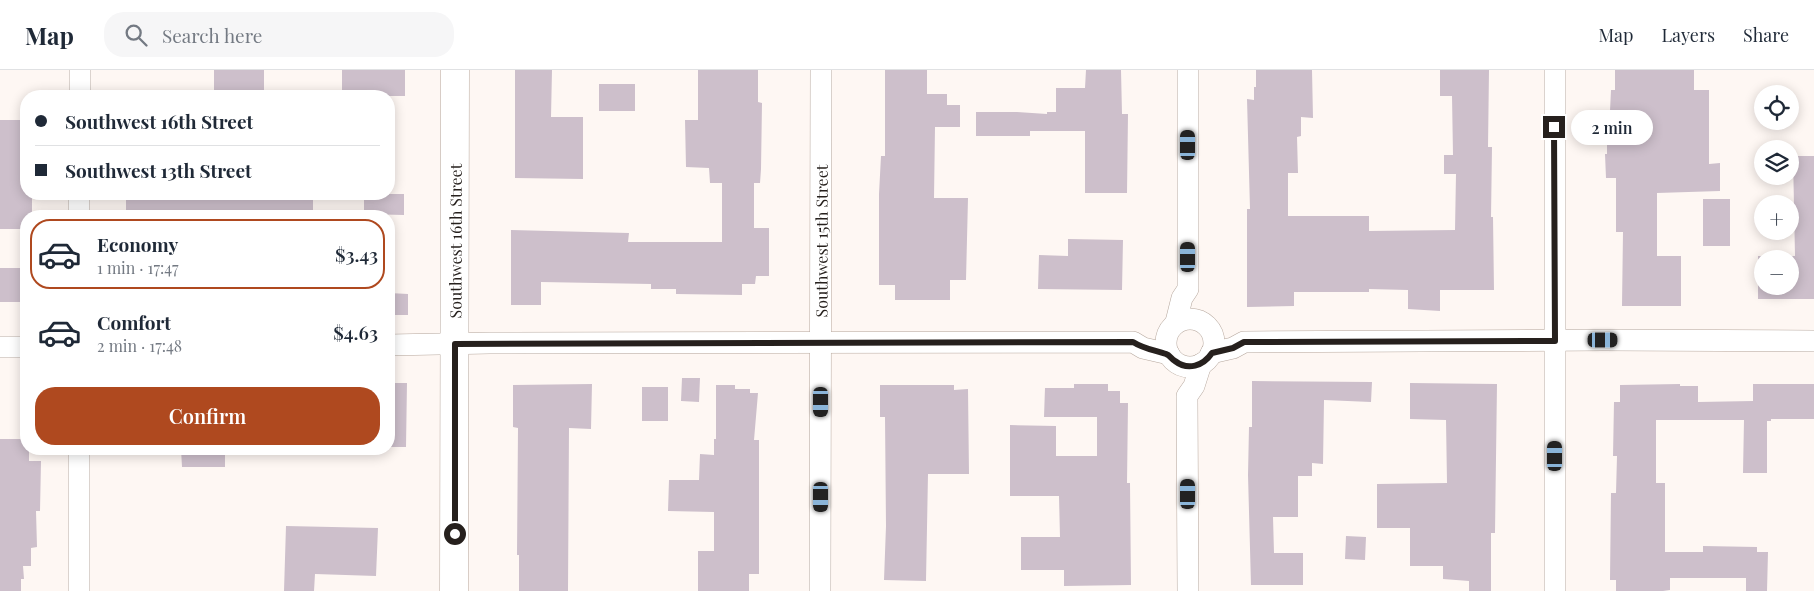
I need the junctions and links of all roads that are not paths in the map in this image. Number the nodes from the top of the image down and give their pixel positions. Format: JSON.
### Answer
{"nodes":[{"id":1,"x":80,"y":70,"type":"edge"},
{"id":2,"x":455,"y":70,"type":"edge"},
{"id":3,"x":821,"y":70,"type":"edge"},
{"id":4,"x":1188,"y":70,"type":"edge"},
{"id":5,"x":1554,"y":70,"type":"edge"},
{"id":6,"x":80,"y":90,"type":"edge"},
{"id":7,"x":1188,"y":288,"type":"junction"},
{"id":8,"x":1172,"y":327,"type":"junction"},
{"id":9,"x":1207,"y":327,"type":"junction"},
{"id":10,"x":1555,"y":341,"type":"junction"},
{"id":11,"x":1814,"y":341,"type":"edge"},
{"id":12,"x":821,"y":342,"type":"junction"},
{"id":13,"x":1133,"y":342,"type":"junction"},
{"id":14,"x":1244,"y":342,"type":"junction"},
{"id":15,"x":455,"y":344,"type":"junction"},
{"id":16,"x":395,"y":345,"type":"edge"},
{"id":17,"x":0,"y":347,"type":"edge"},
{"id":18,"x":20,"y":347,"type":"edge"},
{"id":19,"x":1173,"y":359,"type":"junction"},
{"id":20,"x":1206,"y":359,"type":"junction"},
{"id":21,"x":1187,"y":396,"type":"junction"},
{"id":22,"x":79,"y":455,"type":"edge"},
{"id":23,"x":79,"y":591,"type":"edge"},
{"id":24,"x":454,"y":591,"type":"edge"},
{"id":25,"x":820,"y":591,"type":"edge"},
{"id":26,"x":1188,"y":591,"type":"edge"},
{"id":27,"x":1555,"y":591,"type":"edge"}],
"edges":[{"from":1,"to":6,"type":"street"},
{"from":2,"to":15,"type":"street","name":"Southwest 16th Street"},
{"from":3,"to":12,"type":"street","name":"Southwest 15th Street"},
{"from":4,"to":7,"type":"street"},
{"from":5,"to":10,"type":"street"},
{"from":7,"to":8,"type":"street"},
{"from":7,"to":9,"type":"street"},
{"from":8,"to":9,"type":"street"},
{"from":8,"to":13,"type":"street"},
{"from":8,"to":19,"type":"street"},
{"from":9,"to":14,"type":"street"},
{"from":9,"to":20,"type":"street"},
{"from":10,"to":11,"type":"street"},
{"from":10,"to":14,"type":"street"},
{"from":10,"to":27,"type":"street"},
{"from":12,"to":13,"type":"street"},
{"from":12,"to":15,"type":"street"},
{"from":12,"to":25,"type":"street","name":"Southwest 15th Street"},
{"from":13,"to":19,"type":"street"},
{"from":14,"to":20,"type":"street"},
{"from":15,"to":16,"type":"street"},
{"from":15,"to":24,"type":"street","name":"Southwest 16th Street"},
{"from":17,"to":18,"type":"street"},
{"from":19,"to":20,"type":"street"},
{"from":19,"to":21,"type":"street"},
{"from":20,"to":21,"type":"street"},
{"from":21,"to":26,"type":"street"},
{"from":22,"to":23,"type":"street"}]}
